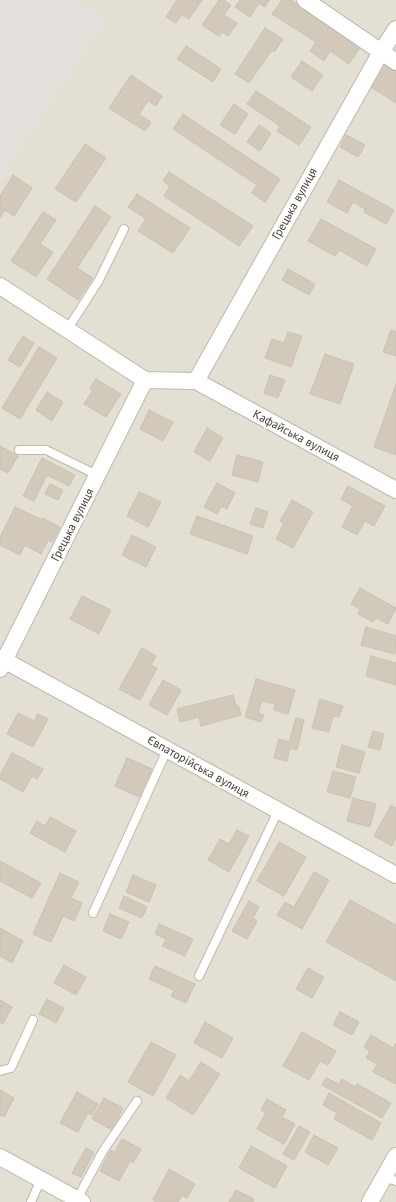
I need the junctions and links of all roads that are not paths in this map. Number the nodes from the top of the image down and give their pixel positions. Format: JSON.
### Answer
{"nodes":[{"id":1,"x":305,"y":0,"type":"edge"},
{"id":2,"x":396,"y":29,"type":"edge"},
{"id":3,"x":381,"y":52,"type":"junction"},
{"id":4,"x":396,"y":62,"type":"edge"},
{"id":5,"x":124,"y":229,"type":"dead end"},
{"id":6,"x":0,"y":286,"type":"edge"},
{"id":7,"x":67,"y":330,"type":"junction"},
{"id":8,"x":145,"y":380,"type":"junction"},
{"id":9,"x":196,"y":381,"type":"junction"},
{"id":10,"x":19,"y":450,"type":"dead end"},
{"id":11,"x":97,"y":475,"type":"junction"},
{"id":12,"x":396,"y":490,"type":"edge"},
{"id":13,"x":1,"y":663,"type":"edge"},
{"id":14,"x":168,"y":750,"type":"junction"},
{"id":15,"x":278,"y":811,"type":"junction"},
{"id":16,"x":396,"y":875,"type":"edge"},
{"id":17,"x":93,"y":913,"type":"dead end"},
{"id":18,"x":199,"y":976,"type":"dead end"},
{"id":19,"x":33,"y":1020,"type":"dead end"},
{"id":20,"x":0,"y":1071,"type":"edge"},
{"id":21,"x":137,"y":1100,"type":"dead end"},
{"id":22,"x":396,"y":1156,"type":"edge"},
{"id":23,"x":0,"y":1157,"type":"edge"},
{"id":24,"x":41,"y":1179,"type":"junction"},
{"id":25,"x":390,"y":1179,"type":"edge"},
{"id":26,"x":80,"y":1200,"type":"edge"},
{"id":27,"x":31,"y":1202,"type":"edge"},
{"id":28,"x":370,"y":1202,"type":"edge"}],
"edges":[{"from":1,"to":3,"type":"street"},
{"from":2,"to":3,"type":"street","name":"Грецька вулиця"},
{"from":3,"to":4,"type":"street"},
{"from":3,"to":9,"type":"street","name":"Грецька вулиця"},
{"from":5,"to":7,"type":"lane"},
{"from":6,"to":7,"type":"street"},
{"from":7,"to":8,"type":"street"},
{"from":8,"to":9,"type":"street"},
{"from":8,"to":11,"type":"street","name":"Грецька вулиця"},
{"from":9,"to":12,"type":"street","name":"Кафайська вулиця"},
{"from":10,"to":11,"type":"lane"},
{"from":11,"to":13,"type":"street","name":"Грецька вулиця"},
{"from":13,"to":14,"type":"street","name":"Євпаторійська вулиця"},
{"from":14,"to":15,"type":"street","name":"Євпаторійська вулиця"},
{"from":14,"to":17,"type":"lane"},
{"from":15,"to":16,"type":"street","name":"Євпаторійська вулиця"},
{"from":15,"to":18,"type":"lane"},
{"from":19,"to":20,"type":"lane"},
{"from":21,"to":26,"type":"lane"},
{"from":22,"to":25,"type":"street"},
{"from":23,"to":24,"type":"street"},
{"from":24,"to":26,"type":"street"},
{"from":24,"to":27,"type":"lane"},
{"from":25,"to":28,"type":"street"}]}
